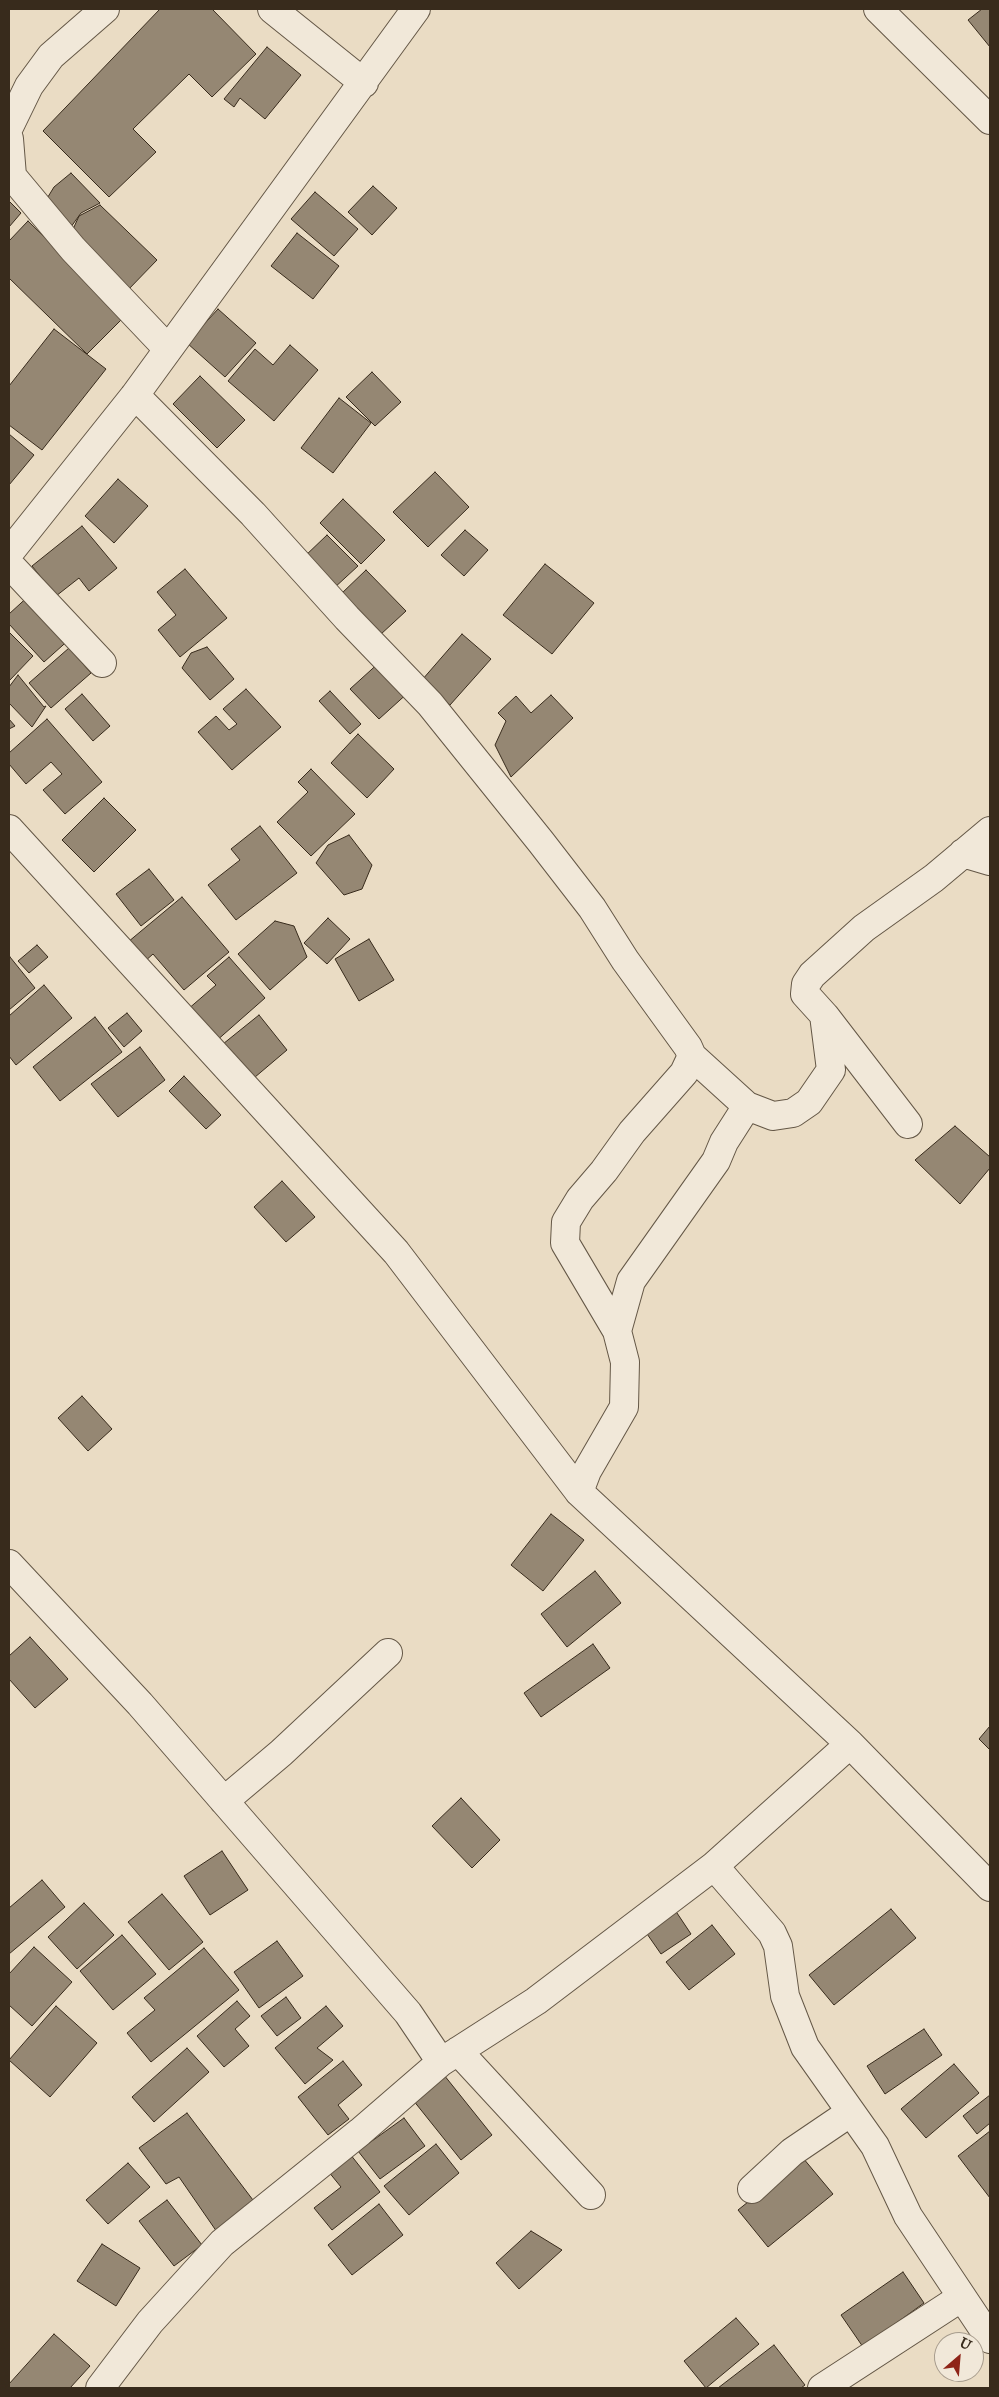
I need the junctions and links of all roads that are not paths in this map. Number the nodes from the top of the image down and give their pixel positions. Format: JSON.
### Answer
{"nodes":[{"id":1,"x":105,"y":9,"type":"edge"},
{"id":2,"x":272,"y":9,"type":"edge"},
{"id":3,"x":416,"y":9,"type":"edge"},
{"id":4,"x":878,"y":9,"type":"edge"},
{"id":5,"x":364,"y":83,"type":"junction"},
{"id":6,"x":990,"y":120,"type":"edge"},
{"id":7,"x":9,"y":127,"type":"edge"},
{"id":8,"x":9,"y":139,"type":"edge"},
{"id":9,"x":167,"y":348,"type":"junction"},
{"id":10,"x":135,"y":395,"type":"junction"},
{"id":11,"x":9,"y":552,"type":"edge"},
{"id":12,"x":9,"y":564,"type":"edge"},
{"id":13,"x":102,"y":663,"type":"dead end"},
{"id":14,"x":9,"y":829,"type":"edge"},
{"id":15,"x":990,"y":831,"type":"edge"},
{"id":16,"x":963,"y":853,"type":"junction"},
{"id":17,"x":990,"y":861,"type":"edge"},
{"id":18,"x":824,"y":1015,"type":"junction"},
{"id":19,"x":692,"y":1056,"type":"junction"},
{"id":20,"x":747,"y":1106,"type":"junction"},
{"id":21,"x":908,"y":1124,"type":"dead end"},
{"id":22,"x":617,"y":1331,"type":"junction"},
{"id":23,"x":578,"y":1492,"type":"junction"},
{"id":24,"x":9,"y":1564,"type":"edge"},
{"id":25,"x":388,"y":1652,"type":"dead end"},
{"id":26,"x":850,"y":1744,"type":"junction"},
{"id":27,"x":224,"y":1801,"type":"junction"},
{"id":28,"x":714,"y":1866,"type":"junction"},
{"id":29,"x":990,"y":1887,"type":"edge"},
{"id":30,"x":450,"y":2056,"type":"junction"},
{"id":31,"x":851,"y":2112,"type":"junction"},
{"id":32,"x":752,"y":2189,"type":"dead end"},
{"id":33,"x":591,"y":2195,"type":"dead end"},
{"id":34,"x":962,"y":2297,"type":"junction"},
{"id":35,"x":990,"y":2339,"type":"edge"},
{"id":36,"x":100,"y":2388,"type":"edge"},
{"id":37,"x":822,"y":2388,"type":"edge"}],
"edges":[{"from":1,"to":7,"type":"street"},
{"from":2,"to":5,"type":"street"},
{"from":3,"to":5,"type":"street"},
{"from":4,"to":6,"type":"street"},
{"from":5,"to":9,"type":"street"},
{"from":8,"to":9,"type":"street"},
{"from":9,"to":10,"type":"street"},
{"from":10,"to":11,"type":"street"},
{"from":10,"to":19,"type":"street"},
{"from":12,"to":13,"type":"street"},
{"from":14,"to":23,"type":"street"},
{"from":15,"to":16,"type":"street"},
{"from":16,"to":17,"type":"street"},
{"from":16,"to":18,"type":"street"},
{"from":18,"to":20,"type":"street"},
{"from":18,"to":21,"type":"street"},
{"from":19,"to":20,"type":"street"},
{"from":19,"to":22,"type":"street"},
{"from":20,"to":22,"type":"street"},
{"from":22,"to":23,"type":"street"},
{"from":23,"to":26,"type":"street"},
{"from":24,"to":27,"type":"street"},
{"from":25,"to":27,"type":"street"},
{"from":26,"to":28,"type":"street"},
{"from":26,"to":29,"type":"street"},
{"from":27,"to":30,"type":"street"},
{"from":28,"to":30,"type":"street"},
{"from":28,"to":31,"type":"street"},
{"from":30,"to":33,"type":"street"},
{"from":30,"to":36,"type":"street"},
{"from":31,"to":32,"type":"street"},
{"from":31,"to":34,"type":"street"},
{"from":34,"to":35,"type":"street"},
{"from":34,"to":37,"type":"street"}]}
